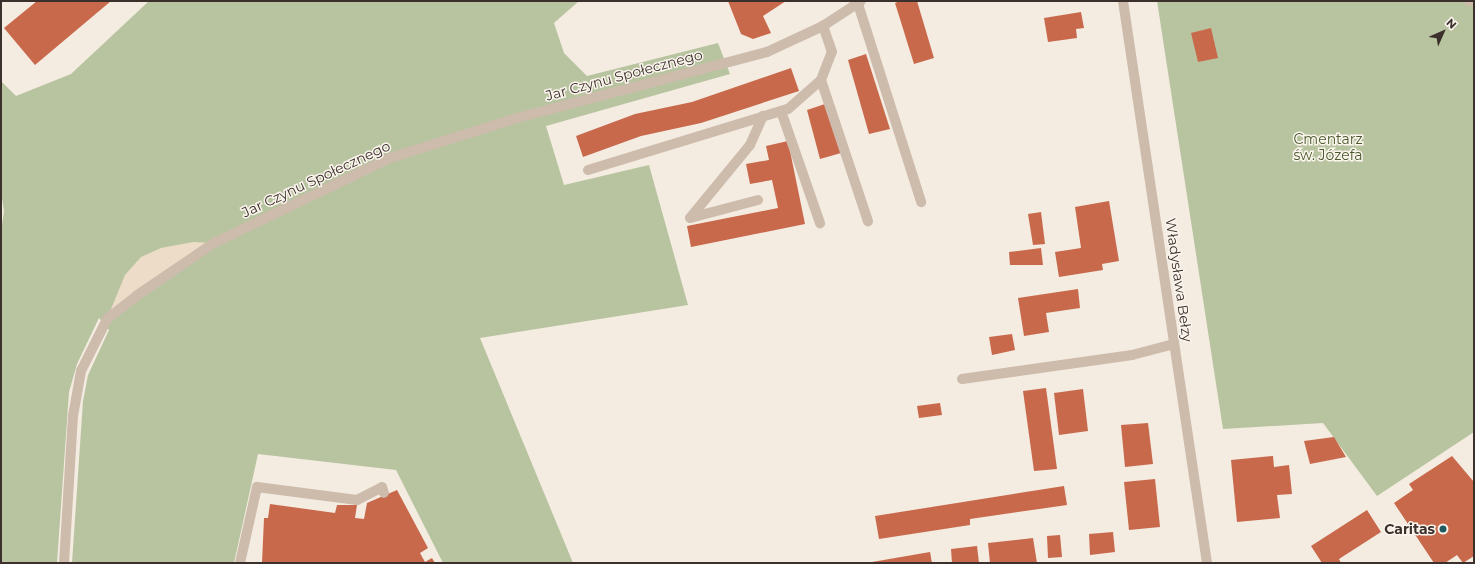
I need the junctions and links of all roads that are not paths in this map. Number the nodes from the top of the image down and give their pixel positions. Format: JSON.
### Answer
{"nodes":[{"id":1,"x":1123,"y":1,"type":"edge"},
{"id":2,"x":859,"y":2,"type":"edge"},
{"id":3,"x":823,"y":26,"type":"junction"},
{"id":4,"x":821,"y":80,"type":"junction"},
{"id":5,"x":781,"y":111,"type":"junction"},
{"id":6,"x":764,"y":116,"type":"junction"},
{"id":7,"x":588,"y":170,"type":"dead end"},
{"id":8,"x":758,"y":200,"type":"dead end"},
{"id":9,"x":921,"y":202,"type":"dead end"},
{"id":10,"x":868,"y":221,"type":"dead end"},
{"id":11,"x":820,"y":223,"type":"dead end"},
{"id":12,"x":1174,"y":344,"type":"junction"},
{"id":13,"x":962,"y":379,"type":"dead end"},
{"id":14,"x":384,"y":493,"type":"dead end"},
{"id":15,"x":64,"y":563,"type":"edge"},
{"id":16,"x":240,"y":563,"type":"edge"},
{"id":17,"x":1207,"y":563,"type":"edge"}],
"edges":[{"from":1,"to":12,"type":"street","name":"Władysława Bełzy"},
{"from":2,"to":3,"type":"street","name":"Jar Czynu Społecznego"},
{"from":2,"to":9,"type":"street"},
{"from":3,"to":4,"type":"street"},
{"from":3,"to":15,"type":"street","name":"Jar Czynu Społecznego"},
{"from":4,"to":5,"type":"street"},
{"from":4,"to":10,"type":"street"},
{"from":5,"to":6,"type":"street"},
{"from":5,"to":11,"type":"street"},
{"from":6,"to":7,"type":"street"},
{"from":6,"to":8,"type":"street"},
{"from":12,"to":13,"type":"street"},
{"from":12,"to":17,"type":"street","name":"Władysława Bełzy"},
{"from":14,"to":16,"type":"street"}]}
